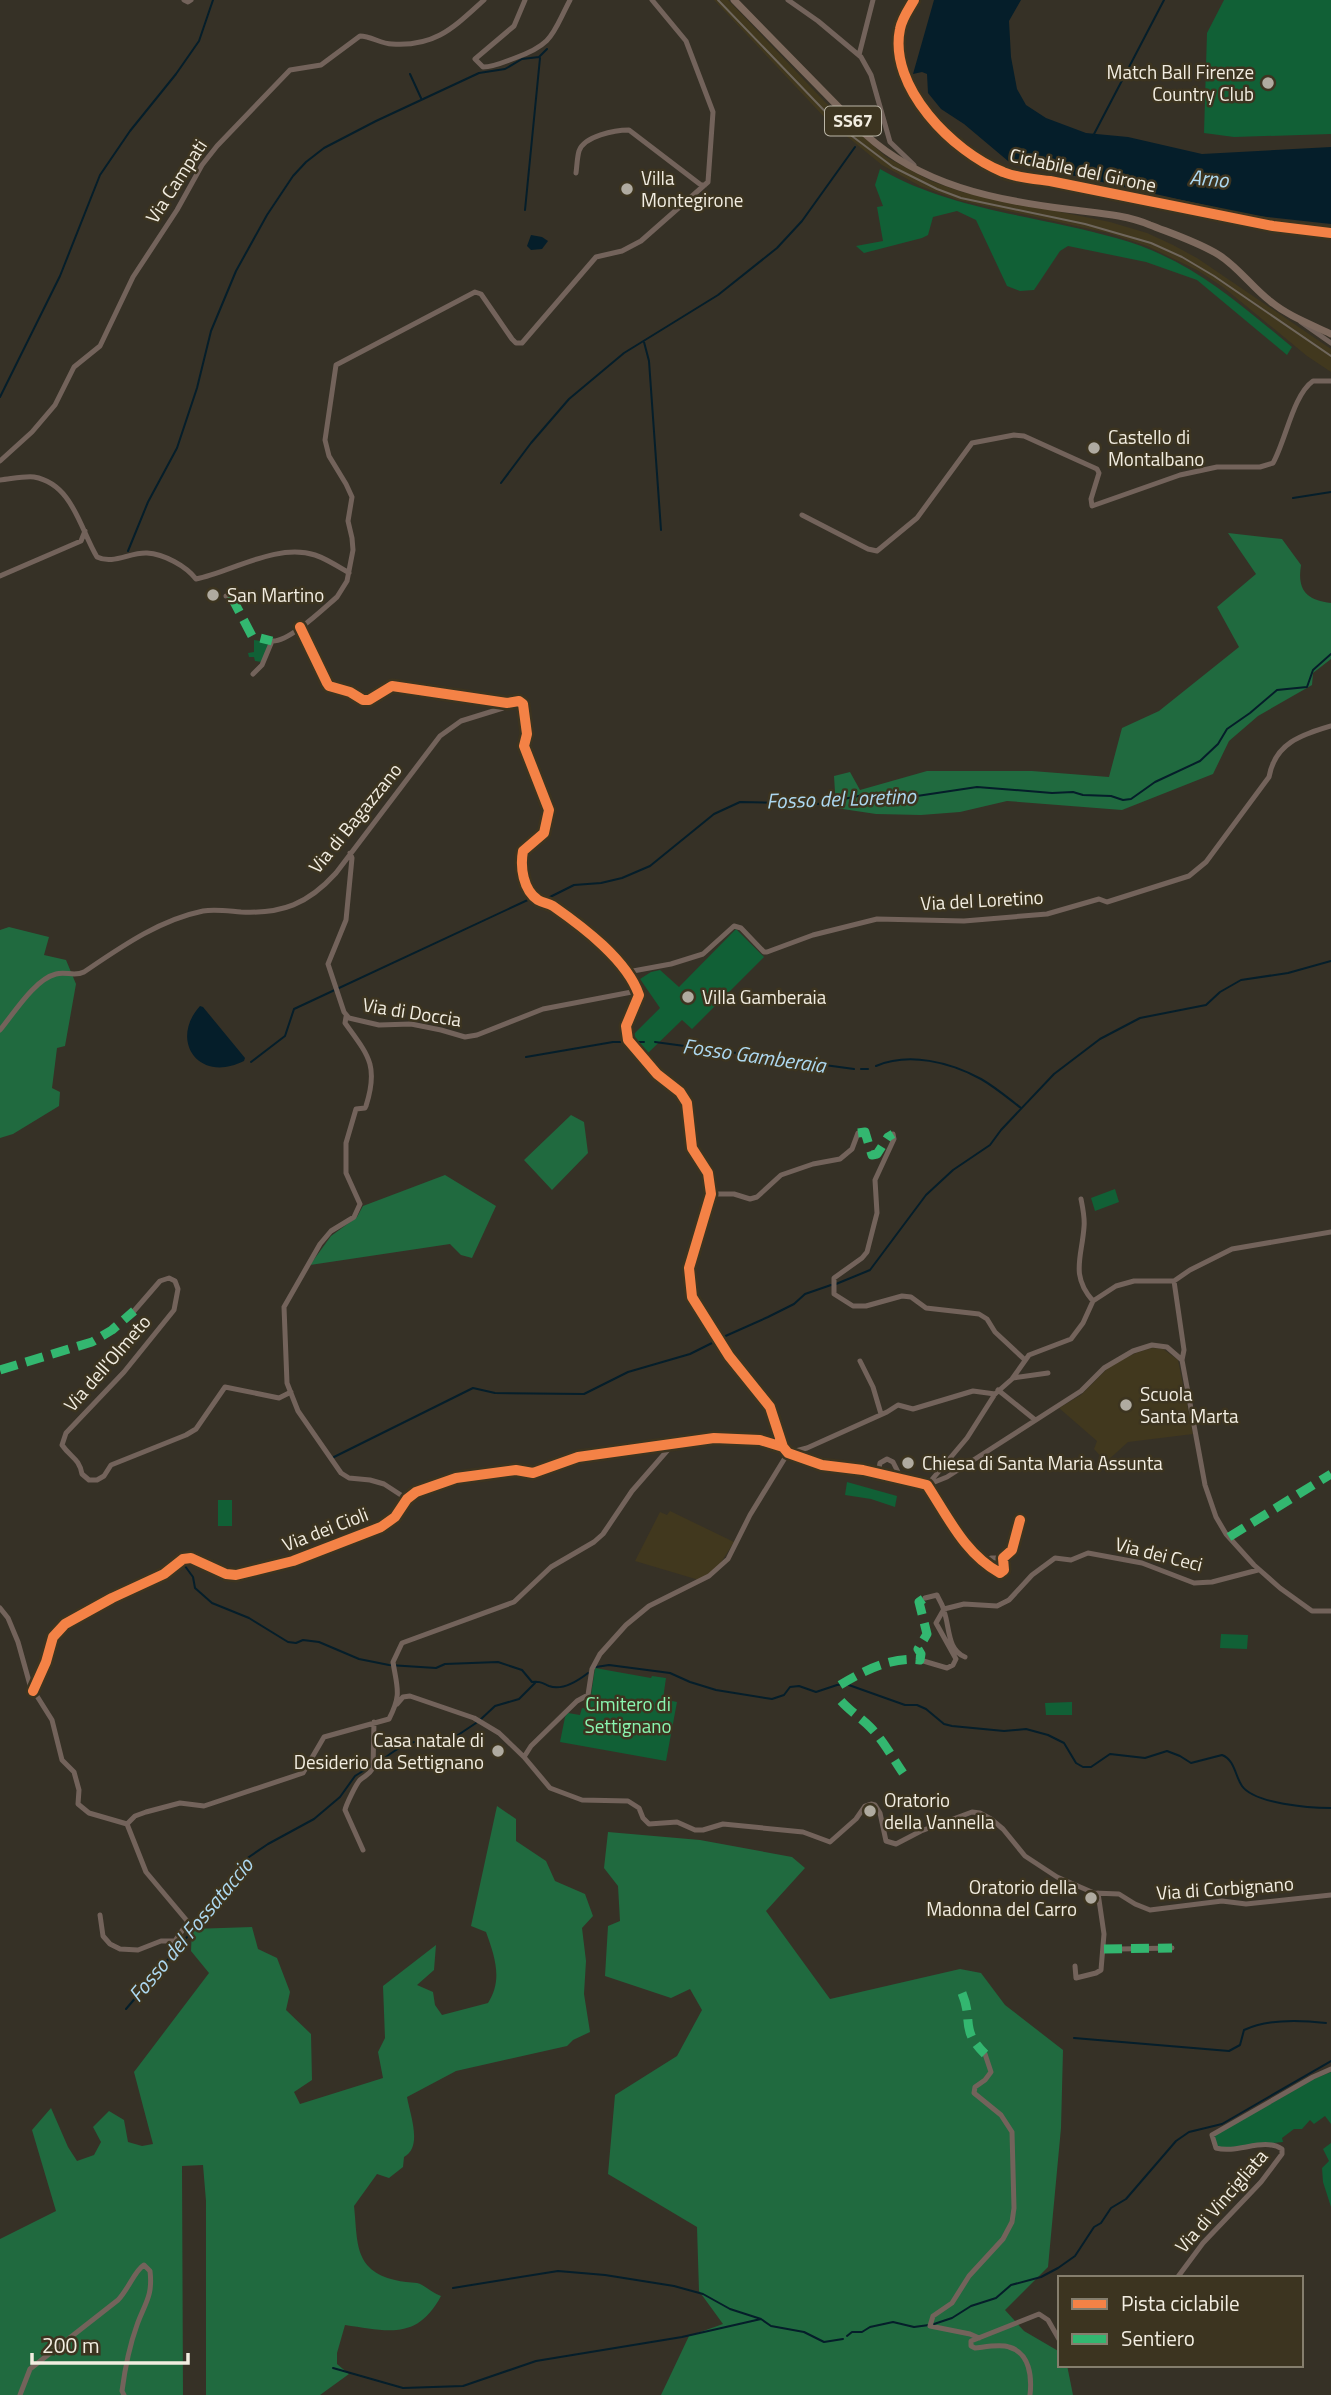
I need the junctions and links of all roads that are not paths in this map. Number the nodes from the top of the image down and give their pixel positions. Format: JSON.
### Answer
{"nodes":[{"id":1,"x":184,"y":0,"type":"edge"},
{"id":2,"x":191,"y":0,"type":"edge"},
{"id":3,"x":484,"y":0,"type":"edge"},
{"id":4,"x":525,"y":0,"type":"edge"},
{"id":5,"x":570,"y":0,"type":"edge"},
{"id":6,"x":652,"y":0,"type":"edge"},
{"id":7,"x":734,"y":0,"type":"edge"},
{"id":8,"x":788,"y":0,"type":"edge"},
{"id":9,"x":873,"y":0,"type":"edge"},
{"id":10,"x":859,"y":55,"type":"junction"},
{"id":11,"x":921,"y":171,"type":"junction"},
{"id":12,"x":576,"y":173,"type":"dead end"},
{"id":13,"x":705,"y":185,"type":"junction"},
{"id":14,"x":1293,"y":316,"type":"junction"},
{"id":15,"x":1331,"y":334,"type":"edge"},
{"id":16,"x":1331,"y":343,"type":"edge"},
{"id":17,"x":1331,"y":381,"type":"edge"},
{"id":18,"x":0,"y":461,"type":"edge"},
{"id":19,"x":0,"y":480,"type":"edge"},
{"id":20,"x":802,"y":515,"type":"dead end"},
{"id":21,"x":85,"y":531,"type":"junction"},
{"id":22,"x":81,"y":541,"type":"junction"},
{"id":23,"x":90,"y":544,"type":"junction"},
{"id":24,"x":185,"y":567,"type":"junction"},
{"id":25,"x":194,"y":571,"type":"dead end"},
{"id":26,"x":349,"y":573,"type":"junction"},
{"id":27,"x":1,"y":576,"type":"edge"},
{"id":28,"x":300,"y":627,"type":"junction"},
{"id":29,"x":253,"y":674,"type":"dead end"},
{"id":30,"x":507,"y":703,"type":"junction"},
{"id":31,"x":1331,"y":726,"type":"edge"},
{"id":32,"x":350,"y":853,"type":"junction"},
{"id":33,"x":628,"y":975,"type":"junction"},
{"id":34,"x":637,"y":991,"type":"junction"},
{"id":35,"x":346,"y":1017,"type":"junction"},
{"id":36,"x":0,"y":1030,"type":"edge"},
{"id":37,"x":858,"y":1133,"type":"dead end"},
{"id":38,"x":893,"y":1134,"type":"dead end"},
{"id":39,"x":710,"y":1194,"type":"junction"},
{"id":40,"x":1082,"y":1199,"type":"dead end"},
{"id":41,"x":1331,"y":1233,"type":"edge"},
{"id":42,"x":1174,"y":1282,"type":"junction"},
{"id":43,"x":1093,"y":1301,"type":"junction"},
{"id":44,"x":134,"y":1311,"type":"dead end"},
{"id":45,"x":1024,"y":1359,"type":"junction"},
{"id":46,"x":1182,"y":1360,"type":"junction"},
{"id":47,"x":860,"y":1361,"type":"dead end"},
{"id":48,"x":1048,"y":1373,"type":"dead end"},
{"id":49,"x":1013,"y":1378,"type":"junction"},
{"id":50,"x":291,"y":1392,"type":"junction"},
{"id":51,"x":996,"y":1392,"type":"junction"},
{"id":52,"x":881,"y":1414,"type":"junction"},
{"id":53,"x":1034,"y":1419,"type":"junction"},
{"id":54,"x":673,"y":1444,"type":"junction"},
{"id":55,"x":783,"y":1447,"type":"junction"},
{"id":56,"x":788,"y":1453,"type":"junction"},
{"id":57,"x":876,"y":1473,"type":"junction"},
{"id":58,"x":902,"y":1480,"type":"junction"},
{"id":59,"x":927,"y":1485,"type":"junction"},
{"id":60,"x":407,"y":1499,"type":"junction"},
{"id":61,"x":1020,"y":1520,"type":"dead end"},
{"id":62,"x":1003,"y":1558,"type":"junction"},
{"id":63,"x":984,"y":1561,"type":"junction"},
{"id":64,"x":1258,"y":1570,"type":"junction"},
{"id":65,"x":925,"y":1598,"type":"dead end"},
{"id":66,"x":0,"y":1608,"type":"edge"},
{"id":67,"x":944,"y":1609,"type":"junction"},
{"id":68,"x":1330,"y":1613,"type":"edge"},
{"id":69,"x":965,"y":1657,"type":"dead end"},
{"id":70,"x":920,"y":1660,"type":"dead end"},
{"id":71,"x":33,"y":1691,"type":"junction"},
{"id":72,"x":397,"y":1704,"type":"junction"},
{"id":73,"x":374,"y":1722,"type":"junction"},
{"id":74,"x":524,"y":1757,"type":"junction"},
{"id":75,"x":127,"y":1824,"type":"junction"},
{"id":76,"x":363,"y":1850,"type":"dead end"},
{"id":77,"x":1098,"y":1893,"type":"junction"},
{"id":78,"x":1331,"y":1895,"type":"edge"},
{"id":79,"x":100,"y":1915,"type":"dead end"},
{"id":80,"x":1172,"y":1948,"type":"dead end"},
{"id":81,"x":1104,"y":1949,"type":"junction"},
{"id":82,"x":1113,"y":1949,"type":"tunnel mouth"},
{"id":83,"x":1120,"y":1949,"type":"tunnel mouth"},
{"id":84,"x":1075,"y":1966,"type":"dead end"},
{"id":85,"x":985,"y":2054,"type":"dead end"},
{"id":86,"x":1331,"y":2069,"type":"edge"},
{"id":87,"x":1178,"y":2276,"type":"edge"},
{"id":88,"x":979,"y":2338,"type":"junction"},
{"id":89,"x":1058,"y":2338,"type":"edge"},
{"id":90,"x":20,"y":2395,"type":"edge"},
{"id":91,"x":124,"y":2395,"type":"edge"},
{"id":92,"x":1030,"y":2395,"type":"edge"}],
"edges":[{"from":1,"to":2,"type":"street"},
{"from":3,"to":18,"type":"street","name":"Via Campati"},
{"from":4,"to":5,"type":"street"},
{"from":6,"to":13,"type":"street"},
{"from":7,"to":11,"type":"main road","number":"SS67"},
{"from":8,"to":10,"type":"street"},
{"from":9,"to":10,"type":"street"},
{"from":10,"to":11,"type":"street"},
{"from":11,"to":14,"type":"main road","number":"SS67"},
{"from":12,"to":13,"type":"street"},
{"from":13,"to":26,"type":"street"},
{"from":14,"to":15,"type":"main road"},
{"from":14,"to":16,"type":"street"},
{"from":17,"to":20,"type":"street"},
{"from":19,"to":21,"type":"street"},
{"from":21,"to":22,"type":"street"},
{"from":21,"to":23,"type":"street"},
{"from":22,"to":23,"type":"street"},
{"from":22,"to":27,"type":"street"},
{"from":23,"to":24,"type":"street"},
{"from":24,"to":25,"type":"street"},
{"from":24,"to":26,"type":"street"},
{"from":26,"to":28,"type":"street"},
{"from":28,"to":29,"type":"street"},
{"from":28,"to":30,"type":"street"},
{"from":30,"to":32,"type":"street","name":"Via di Bagazzano"},
{"from":30,"to":33,"type":"street"},
{"from":31,"to":33,"type":"street","name":"Via del Loretino"},
{"from":32,"to":35,"type":"street","name":"Via di Doccia"},
{"from":32,"to":36,"type":"street","name":"Via di Bagazzano"},
{"from":33,"to":34,"type":"street"},
{"from":34,"to":35,"type":"street","name":"Via di Doccia"},
{"from":34,"to":39,"type":"street"},
{"from":35,"to":50,"type":"street"},
{"from":37,"to":39,"type":"street"},
{"from":38,"to":45,"type":"street"},
{"from":39,"to":55,"type":"street"},
{"from":40,"to":43,"type":"street"},
{"from":41,"to":42,"type":"street"},
{"from":42,"to":43,"type":"street"},
{"from":42,"to":46,"type":"street"},
{"from":43,"to":45,"type":"street"},
{"from":44,"to":50,"type":"street","name":"Via dell'Olmeto"},
{"from":45,"to":49,"type":"street"},
{"from":46,"to":53,"type":"street"},
{"from":46,"to":64,"type":"street"},
{"from":47,"to":52,"type":"street"},
{"from":48,"to":49,"type":"street"},
{"from":49,"to":51,"type":"street"},
{"from":50,"to":60,"type":"street"},
{"from":51,"to":52,"type":"street"},
{"from":51,"to":53,"type":"street"},
{"from":51,"to":59,"type":"street"},
{"from":52,"to":56,"type":"street"},
{"from":53,"to":59,"type":"street"},
{"from":54,"to":55,"type":"street","name":"Via dei Cioli"},
{"from":54,"to":60,"type":"street","name":"Via dei Cioli"},
{"from":54,"to":72,"type":"street"},
{"from":55,"to":56,"type":"street"},
{"from":56,"to":57,"type":"street"},
{"from":56,"to":74,"type":"street"},
{"from":57,"to":58,"type":"street"},
{"from":57,"to":58,"type":"street"},
{"from":58,"to":59,"type":"street"},
{"from":59,"to":63,"type":"street"},
{"from":60,"to":71,"type":"street","name":"Via dei Cioli"},
{"from":61,"to":62,"type":"street"},
{"from":62,"to":63,"type":"street"},
{"from":62,"to":63,"type":"street"},
{"from":64,"to":67,"type":"street","name":"Via dei Ceci"},
{"from":64,"to":68,"type":"street"},
{"from":65,"to":67,"type":"street"},
{"from":66,"to":71,"type":"street"},
{"from":67,"to":69,"type":"street"},
{"from":67,"to":70,"type":"street"},
{"from":71,"to":75,"type":"street"},
{"from":72,"to":73,"type":"street"},
{"from":72,"to":74,"type":"street"},
{"from":73,"to":75,"type":"street"},
{"from":73,"to":76,"type":"street"},
{"from":74,"to":77,"type":"street","name":"Via di Corbignano"},
{"from":75,"to":79,"type":"street"},
{"from":77,"to":78,"type":"street","name":"Via di Corbignano"},
{"from":77,"to":81,"type":"street"},
{"from":80,"to":83,"type":"street"},
{"from":81,"to":82,"type":"street"},
{"from":81,"to":84,"type":"street"},
{"from":85,"to":88,"type":"street"},
{"from":86,"to":87,"type":"street","name":"Via di Vincigliata"},
{"from":88,"to":89,"type":"street"},
{"from":88,"to":92,"type":"street"},
{"from":90,"to":91,"type":"street"}]}
